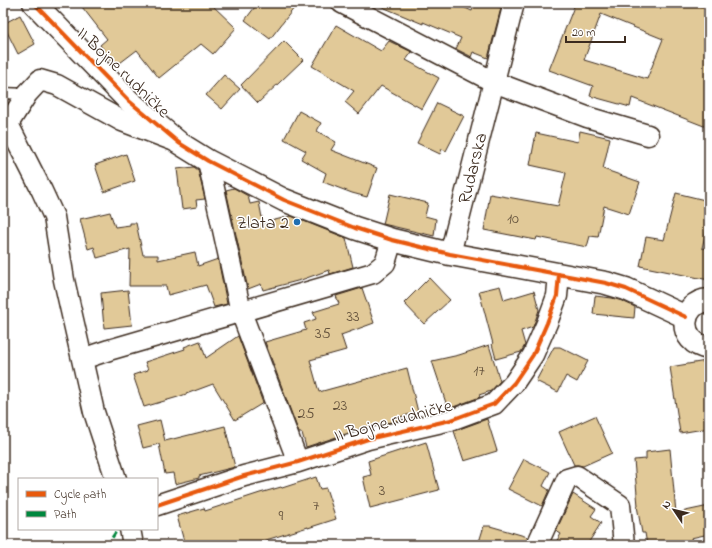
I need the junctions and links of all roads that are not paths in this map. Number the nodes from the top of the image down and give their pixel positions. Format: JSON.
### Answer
{"nodes":[{"id":1,"x":34,"y":3,"type":"edge"},
{"id":2,"x":342,"y":3,"type":"edge"},
{"id":3,"x":514,"y":3,"type":"edge"},
{"id":4,"x":494,"y":82,"type":"junction"},
{"id":5,"x":3,"y":93,"type":"edge"},
{"id":6,"x":27,"y":94,"type":"junction"},
{"id":7,"x":6,"y":125,"type":"edge"},
{"id":8,"x":648,"y":135,"type":"dead end"},
{"id":9,"x":179,"y":143,"type":"junction"},
{"id":10,"x":208,"y":161,"type":"junction"},
{"id":11,"x":392,"y":240,"type":"junction"},
{"id":12,"x":450,"y":254,"type":"junction"},
{"id":13,"x":559,"y":274,"type":"junction"},
{"id":14,"x":709,"y":300,"type":"edge"},
{"id":15,"x":241,"y":312,"type":"junction"},
{"id":16,"x":686,"y":317,"type":"junction"},
{"id":17,"x":709,"y":348,"type":"edge"},
{"id":18,"x":82,"y":359,"type":"junction"},
{"id":19,"x":298,"y":462,"type":"junction"},
{"id":20,"x":116,"y":478,"type":"edge"},
{"id":21,"x":158,"y":505,"type":"edge"},
{"id":22,"x":130,"y":530,"type":"edge"},
{"id":23,"x":133,"y":545,"type":"edge"},
{"id":24,"x":537,"y":545,"type":"edge"},
{"id":25,"x":624,"y":545,"type":"edge"}],
"edges":[{"from":1,"to":9,"type":"street","name":"II Bojne rudničke"},
{"from":2,"to":4,"type":"street"},
{"from":3,"to":4,"type":"street","name":"Rudarska"},
{"from":4,"to":8,"type":"street"},
{"from":4,"to":12,"type":"street","name":"Rudarska"},
{"from":5,"to":6,"type":"lane"},
{"from":6,"to":7,"type":"street","name":"II Bojne rudničke"},
{"from":6,"to":9,"type":"street","name":"II Bojne rudničke"},
{"from":7,"to":18,"type":"street","name":"II Bojne rudničke"},
{"from":9,"to":10,"type":"street"},
{"from":10,"to":11,"type":"street"},
{"from":10,"to":15,"type":"street"},
{"from":11,"to":12,"type":"street"},
{"from":11,"to":15,"type":"street"},
{"from":12,"to":13,"type":"street"},
{"from":13,"to":16,"type":"street"},
{"from":13,"to":19,"type":"street","name":"II Bojne rudničke"},
{"from":14,"to":16,"type":"street"},
{"from":15,"to":18,"type":"street"},
{"from":15,"to":19,"type":"street"},
{"from":16,"to":17,"type":"street"},
{"from":18,"to":20,"type":"street","name":"II Bojne rudničke"},
{"from":19,"to":21,"type":"street","name":"II Bojne rudničke"},
{"from":22,"to":23,"type":"street"},
{"from":24,"to":25,"type":"street"}]}
